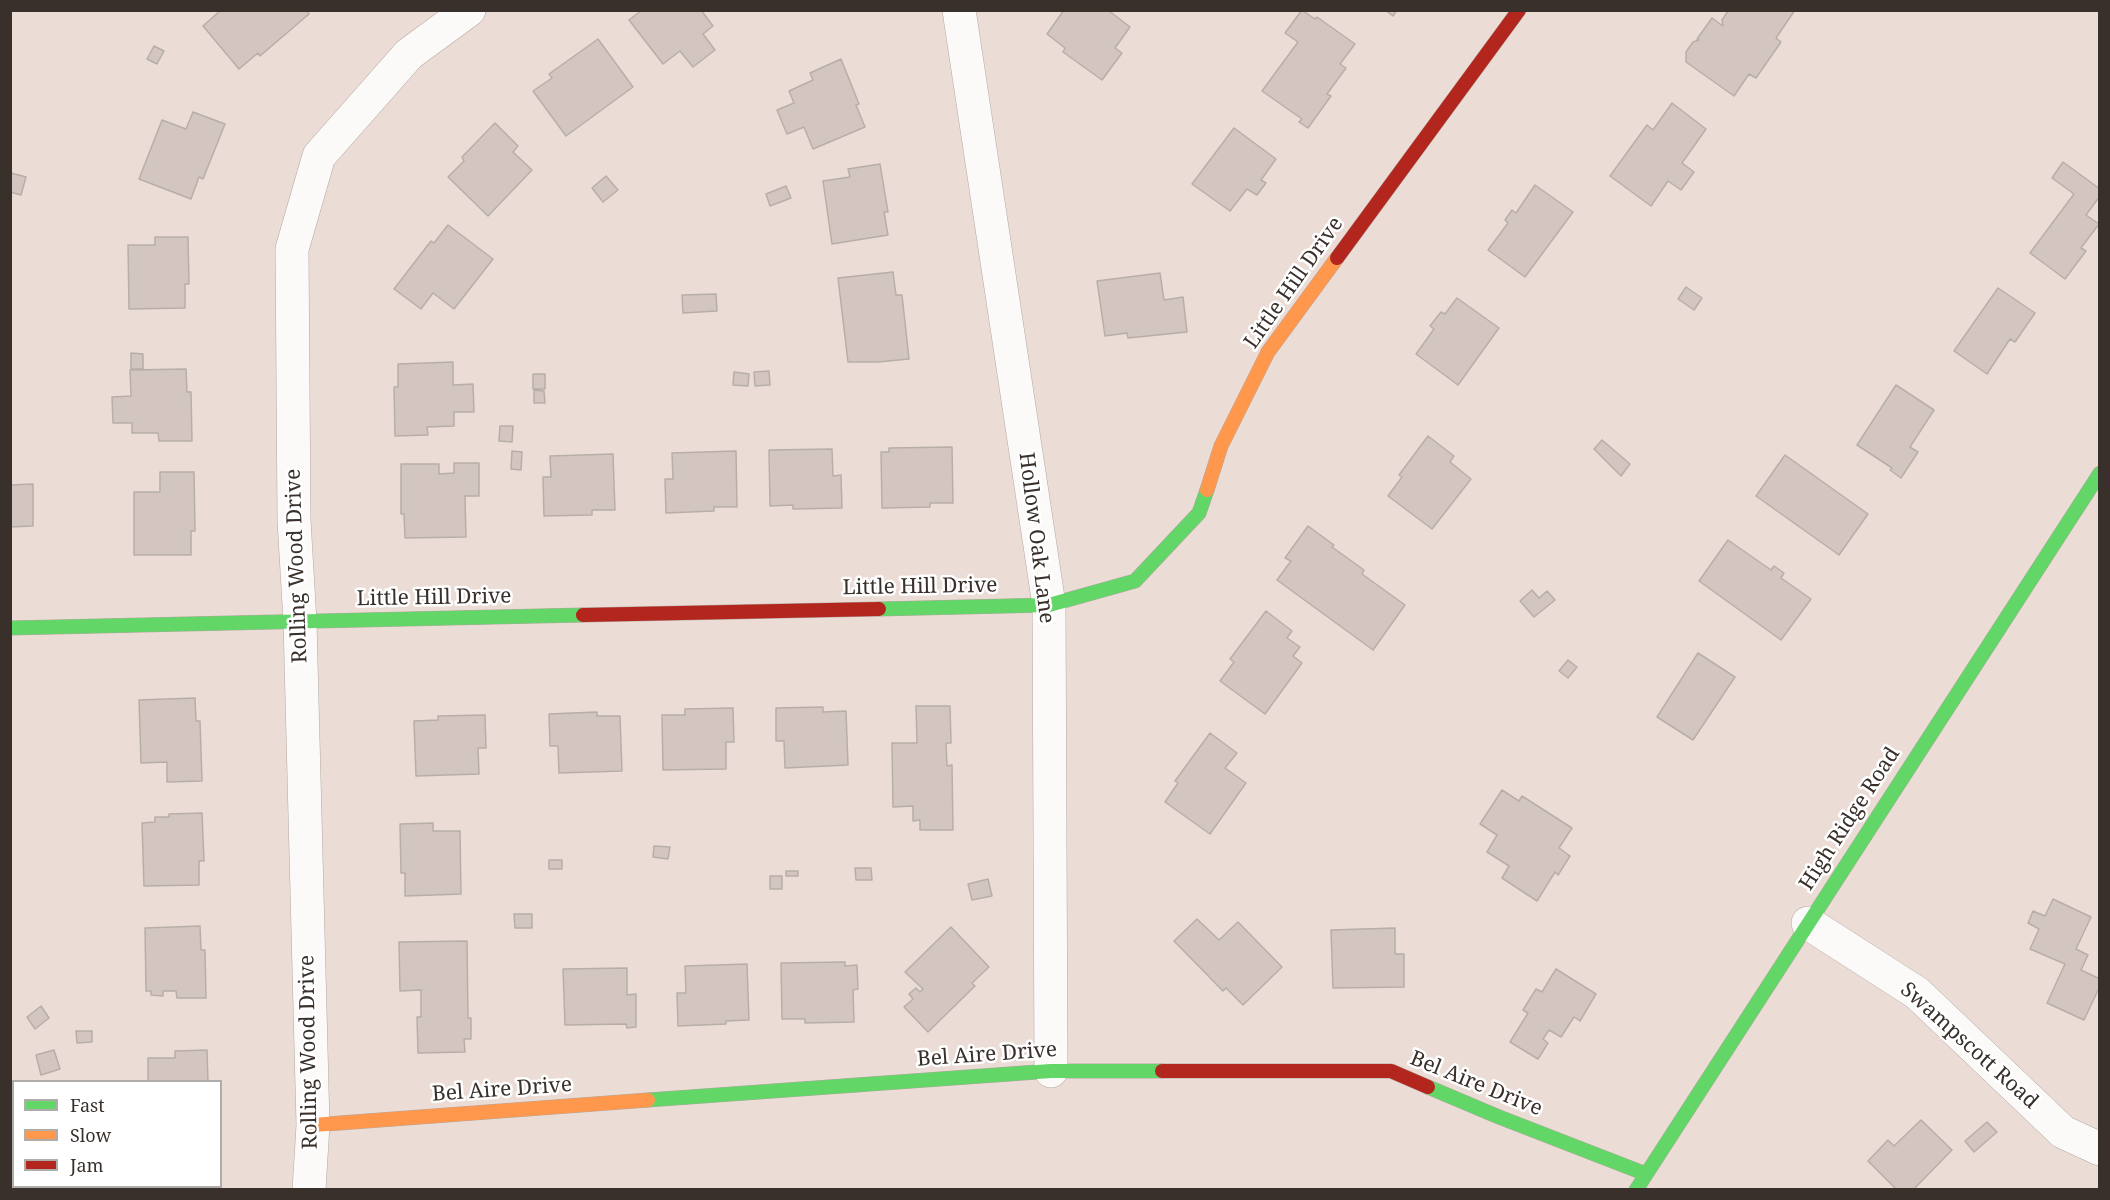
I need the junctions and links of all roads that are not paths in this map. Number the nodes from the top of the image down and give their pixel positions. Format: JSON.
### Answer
{"nodes":[{"id":1,"x":469,"y":10,"type":"edge"},
{"id":2,"x":959,"y":10,"type":"edge"},
{"id":3,"x":1519,"y":10,"type":"edge"},
{"id":4,"x":2100,"y":473,"type":"edge"},
{"id":5,"x":1049,"y":605,"type":"junction"},
{"id":6,"x":300,"y":622,"type":"junction"},
{"id":7,"x":10,"y":628,"type":"edge"},
{"id":8,"x":1808,"y":923,"type":"junction"},
{"id":9,"x":1051,"y":1071,"type":"junction"},
{"id":10,"x":313,"y":1125,"type":"junction"},
{"id":11,"x":2100,"y":1149,"type":"edge"},
{"id":12,"x":1646,"y":1174,"type":"junction"},
{"id":13,"x":309,"y":1190,"type":"edge"},
{"id":14,"x":1636,"y":1190,"type":"edge"}],
"edges":[{"from":1,"to":6,"type":"street","name":"Rolling Wood Drive"},
{"from":2,"to":5,"type":"street","name":"Hollow Oak Lane"},
{"from":3,"to":5,"type":"street","name":"Little Hill Drive"},
{"from":4,"to":8,"type":"street","name":"High Ridge Road"},
{"from":5,"to":6,"type":"street","name":"Little Hill Drive"},
{"from":5,"to":9,"type":"street","name":"Hollow Oak Lane"},
{"from":6,"to":7,"type":"street","name":"Little Hill Drive"},
{"from":6,"to":10,"type":"street","name":"Rolling Wood Drive"},
{"from":8,"to":11,"type":"street","name":"Swampscott Road"},
{"from":8,"to":12,"type":"street","name":"High Ridge Road"},
{"from":9,"to":10,"type":"street","name":"Bel Aire Drive"},
{"from":9,"to":12,"type":"street","name":"Bel Aire Drive"},
{"from":10,"to":13,"type":"street","name":"Rolling Wood Drive"},
{"from":12,"to":14,"type":"street","name":"High Ridge Road"}]}
